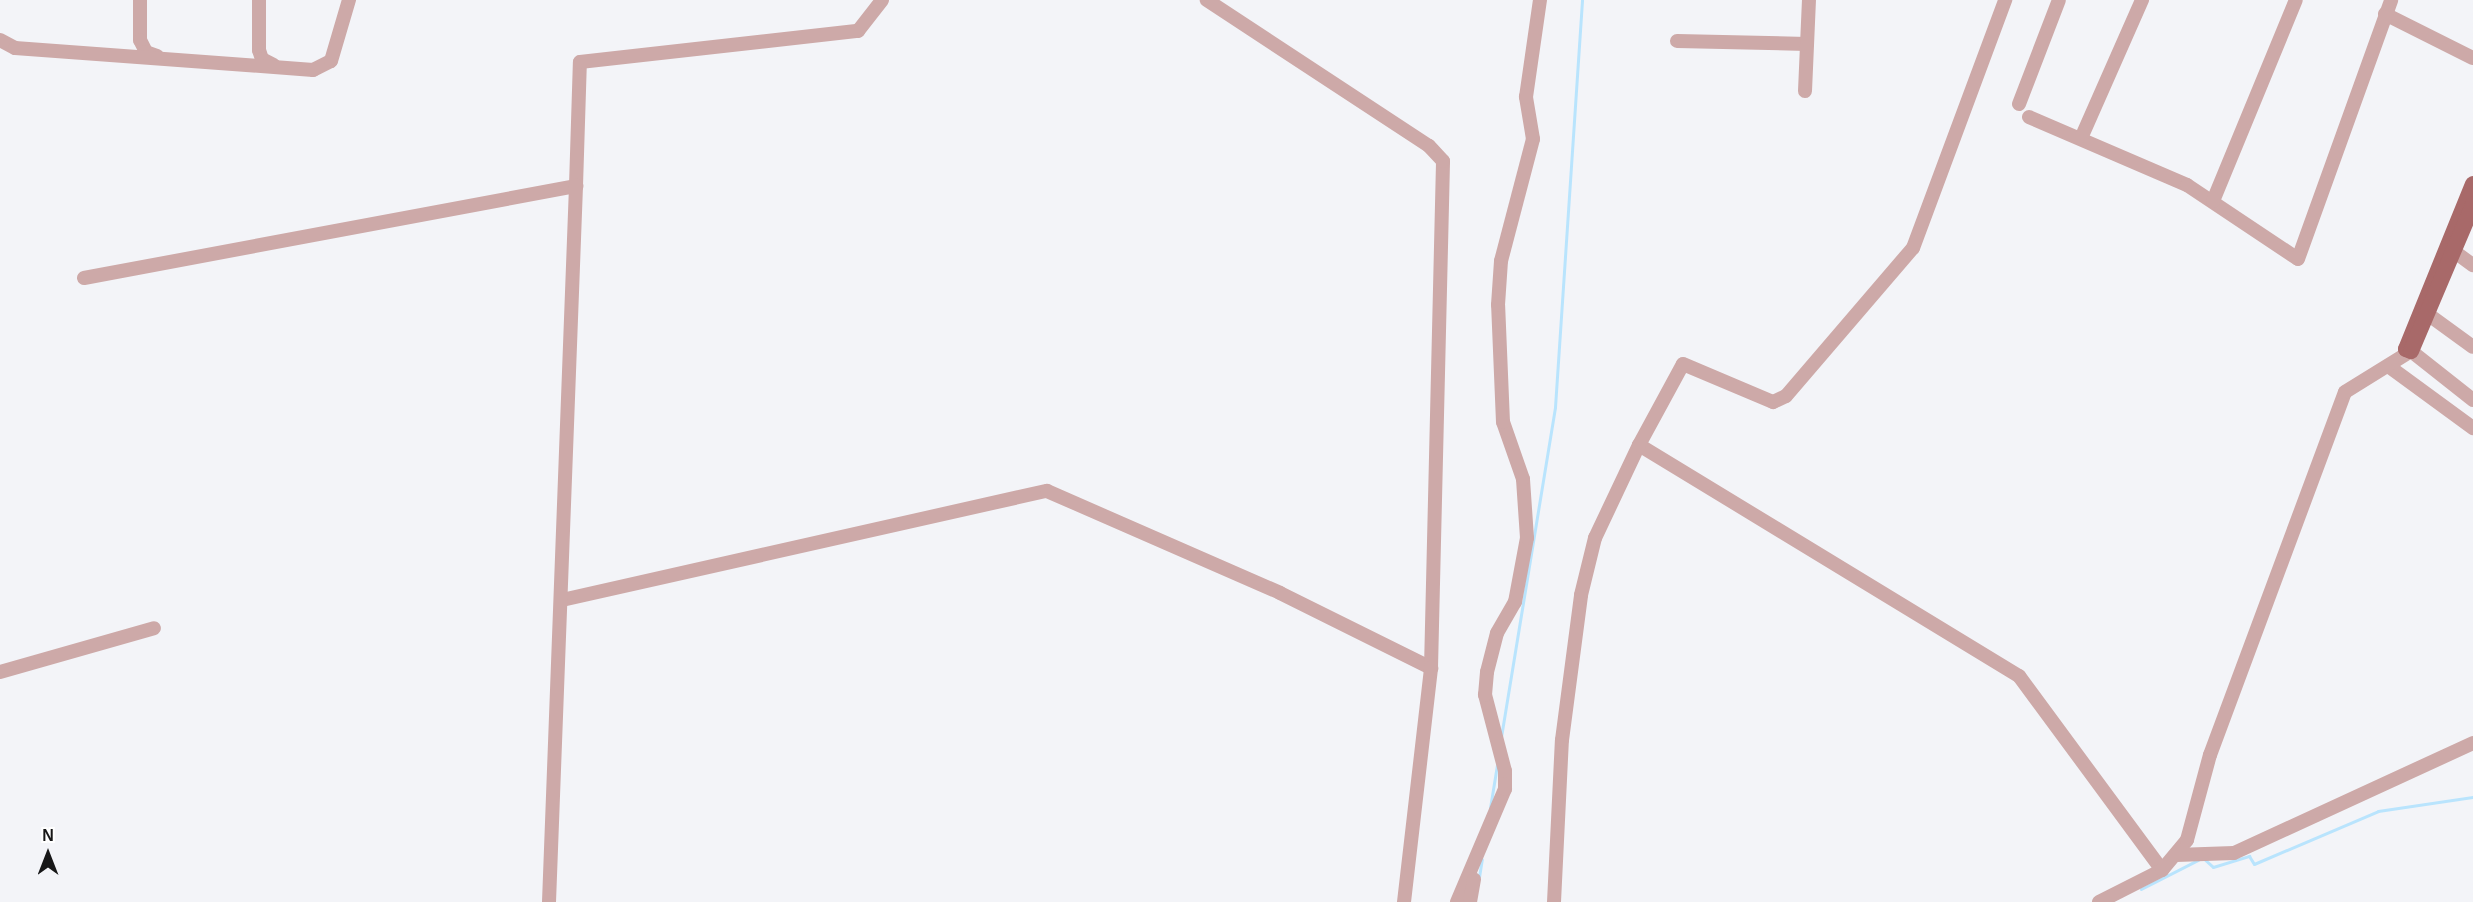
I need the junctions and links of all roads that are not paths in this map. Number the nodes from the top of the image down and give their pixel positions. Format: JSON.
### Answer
{"nodes":[{"id":1,"x":140,"y":0,"type":"edge"},
{"id":2,"x":260,"y":0,"type":"edge"},
{"id":3,"x":349,"y":0,"type":"edge"},
{"id":4,"x":882,"y":0,"type":"edge"},
{"id":5,"x":1207,"y":0,"type":"edge"},
{"id":6,"x":1539,"y":0,"type":"edge"},
{"id":7,"x":1809,"y":0,"type":"edge"},
{"id":8,"x":2005,"y":0,"type":"edge"},
{"id":9,"x":2059,"y":0,"type":"edge"},
{"id":10,"x":2142,"y":0,"type":"edge"},
{"id":11,"x":2296,"y":0,"type":"edge"},
{"id":12,"x":2391,"y":0,"type":"edge"},
{"id":13,"x":2385,"y":15,"type":"junction"},
{"id":14,"x":0,"y":40,"type":"edge"},
{"id":15,"x":140,"y":40,"type":"junction"},
{"id":16,"x":1677,"y":41,"type":"dead end"},
{"id":17,"x":1807,"y":44,"type":"junction"},
{"id":18,"x":259,"y":50,"type":"junction"},
{"id":19,"x":115,"y":55,"type":"junction"},
{"id":20,"x":2473,"y":58,"type":"edge"},
{"id":21,"x":165,"y":59,"type":"junction"},
{"id":22,"x":246,"y":65,"type":"junction"},
{"id":23,"x":280,"y":67,"type":"junction"},
{"id":24,"x":1805,"y":91,"type":"dead end"},
{"id":25,"x":2019,"y":104,"type":"dead end"},
{"id":26,"x":2029,"y":117,"type":"dead end"},
{"id":27,"x":2082,"y":136,"type":"junction"},
{"id":28,"x":2473,"y":184,"type":"edge"},
{"id":29,"x":576,"y":186,"type":"junction"},
{"id":30,"x":2213,"y":201,"type":"junction"},
{"id":31,"x":2473,"y":205,"type":"edge"},
{"id":32,"x":2452,"y":249,"type":"junction"},
{"id":33,"x":2473,"y":265,"type":"edge"},
{"id":34,"x":84,"y":278,"type":"dead end"},
{"id":35,"x":2429,"y":315,"type":"junction"},
{"id":36,"x":2473,"y":347,"type":"edge"},
{"id":37,"x":2408,"y":351,"type":"junction"},
{"id":38,"x":2391,"y":368,"type":"junction"},
{"id":39,"x":2473,"y":400,"type":"edge"},
{"id":40,"x":2473,"y":428,"type":"edge"},
{"id":41,"x":1640,"y":445,"type":"junction"},
{"id":42,"x":562,"y":600,"type":"junction"},
{"id":43,"x":154,"y":628,"type":"dead end"},
{"id":44,"x":1431,"y":668,"type":"junction"},
{"id":45,"x":0,"y":672,"type":"edge"},
{"id":46,"x":2473,"y":743,"type":"edge"},
{"id":47,"x":2176,"y":855,"type":"junction"},
{"id":48,"x":1477,"y":859,"type":"junction"},
{"id":49,"x":2162,"y":870,"type":"junction"},
{"id":50,"x":549,"y":902,"type":"edge"},
{"id":51,"x":1404,"y":902,"type":"edge"},
{"id":52,"x":1457,"y":902,"type":"edge"},
{"id":53,"x":1470,"y":902,"type":"edge"},
{"id":54,"x":1554,"y":902,"type":"edge"},
{"id":55,"x":2099,"y":902,"type":"edge"}],
"edges":[{"from":1,"to":15,"type":"street"},
{"from":2,"to":18,"type":"street"},
{"from":3,"to":23,"type":"street"},
{"from":4,"to":29,"type":"street"},
{"from":5,"to":44,"type":"street"},
{"from":6,"to":48,"type":"street"},
{"from":7,"to":17,"type":"street"},
{"from":8,"to":41,"type":"street"},
{"from":9,"to":25,"type":"street"},
{"from":10,"to":27,"type":"street"},
{"from":11,"to":30,"type":"street"},
{"from":12,"to":13,"type":"street"},
{"from":13,"to":20,"type":"street"},
{"from":13,"to":30,"type":"street"},
{"from":14,"to":19,"type":"street"},
{"from":15,"to":19,"type":"street"},
{"from":15,"to":21,"type":"street"},
{"from":16,"to":17,"type":"street"},
{"from":17,"to":24,"type":"street"},
{"from":18,"to":22,"type":"street"},
{"from":18,"to":23,"type":"street"},
{"from":19,"to":21,"type":"street"},
{"from":21,"to":22,"type":"street"},
{"from":22,"to":23,"type":"street"},
{"from":26,"to":27,"type":"street"},
{"from":27,"to":30,"type":"street"},
{"from":28,"to":32,"type":"main road"},
{"from":29,"to":34,"type":"street"},
{"from":29,"to":42,"type":"street"},
{"from":31,"to":32,"type":"main road"},
{"from":32,"to":33,"type":"street"},
{"from":32,"to":35,"type":"main road"},
{"from":32,"to":37,"type":"main road"},
{"from":35,"to":36,"type":"street"},
{"from":35,"to":37,"type":"main road"},
{"from":37,"to":38,"type":"street"},
{"from":37,"to":39,"type":"street"},
{"from":38,"to":40,"type":"street"},
{"from":38,"to":47,"type":"street"},
{"from":41,"to":49,"type":"street"},
{"from":41,"to":54,"type":"street"},
{"from":42,"to":44,"type":"street"},
{"from":42,"to":50,"type":"street"},
{"from":43,"to":45,"type":"street"},
{"from":44,"to":51,"type":"street"},
{"from":46,"to":47,"type":"street"},
{"from":47,"to":49,"type":"street"},
{"from":48,"to":52,"type":"street"},
{"from":48,"to":53,"type":"street"},
{"from":49,"to":55,"type":"street"}]}
